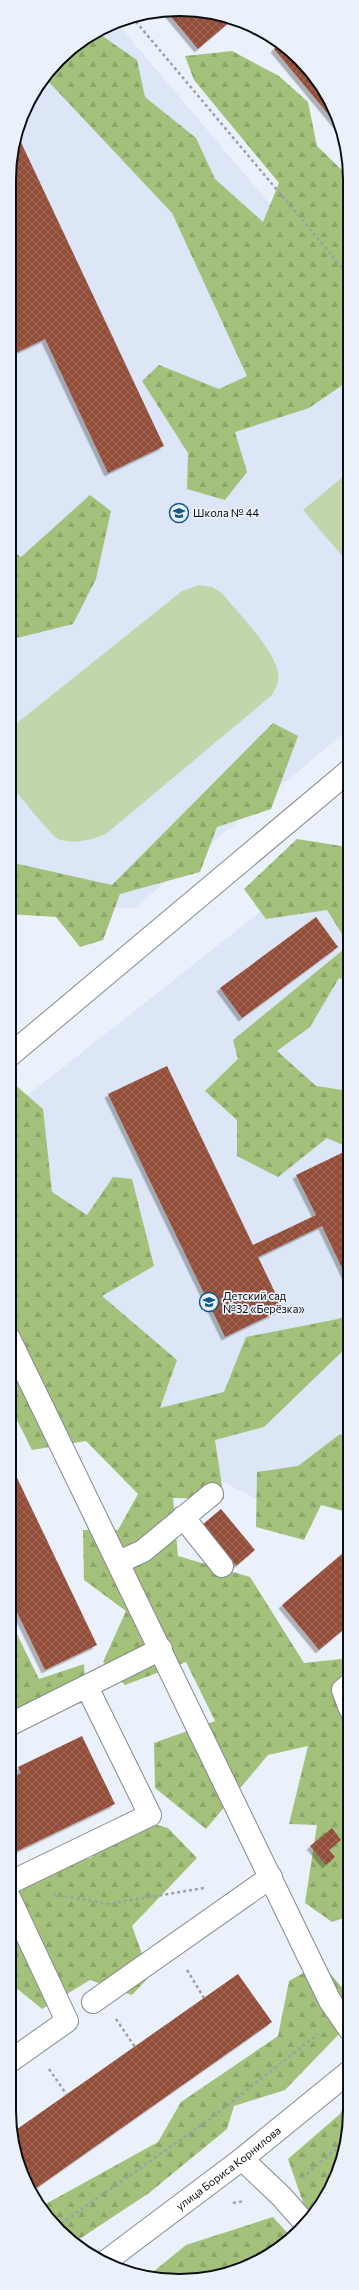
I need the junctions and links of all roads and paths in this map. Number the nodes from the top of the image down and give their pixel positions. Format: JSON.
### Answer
{"nodes":[{"id":1,"x":136,"y":22,"type":"edge"},
{"id":2,"x":343,"y":269,"type":"edge"},
{"id":3,"x":343,"y":776,"type":"edge"},
{"id":4,"x":16,"y":1050,"type":"edge"},
{"id":5,"x":16,"y":1352,"type":"edge"},
{"id":6,"x":212,"y":1494,"type":"dead end"},
{"id":7,"x":183,"y":1517,"type":"junction"},
{"id":8,"x":119,"y":1562,"type":"junction"},
{"id":9,"x":222,"y":1566,"type":"dead end"},
{"id":10,"x":161,"y":1649,"type":"junction"},
{"id":11,"x":87,"y":1687,"type":"junction"},
{"id":12,"x":16,"y":1722,"type":"edge"},
{"id":13,"x":271,"y":1877,"type":"junction"},
{"id":14,"x":16,"y":1880,"type":"edge"},
{"id":15,"x":209,"y":1887,"type":"dead end"},
{"id":16,"x":47,"y":1893,"type":"dead end"},
{"id":17,"x":16,"y":1912,"type":"edge"},
{"id":18,"x":93,"y":2002,"type":"dead end"},
{"id":19,"x":343,"y":2020,"type":"edge"},
{"id":20,"x":343,"y":2024,"type":"edge"},
{"id":21,"x":16,"y":2057,"type":"edge"},
{"id":22,"x":343,"y":2077,"type":"edge"},
{"id":23,"x":339,"y":2146,"type":"edge"},
{"id":24,"x":242,"y":2159,"type":"junction"},
{"id":25,"x":281,"y":2196,"type":"junction"},
{"id":26,"x":301,"y":2219,"type":"edge"},
{"id":27,"x":62,"y":2223,"type":"edge"},
{"id":28,"x":110,"y":2258,"type":"edge"}],
"edges":[{"from":1,"to":2,"type":"path"},
{"from":3,"to":4,"type":"street"},
{"from":5,"to":8,"type":"street"},
{"from":6,"to":7,"type":"street"},
{"from":7,"to":8,"type":"street"},
{"from":7,"to":9,"type":"street"},
{"from":8,"to":10,"type":"street"},
{"from":10,"to":11,"type":"street"},
{"from":10,"to":13,"type":"street"},
{"from":11,"to":12,"type":"street"},
{"from":11,"to":14,"type":"street"},
{"from":13,"to":18,"type":"street"},
{"from":13,"to":19,"type":"street"},
{"from":15,"to":16,"type":"path"},
{"from":17,"to":21,"type":"street"},
{"from":20,"to":27,"type":"path"},
{"from":22,"to":24,"type":"street","name":"улица Бориса Корнилова"},
{"from":23,"to":25,"type":"path"},
{"from":24,"to":25,"type":"street"},
{"from":24,"to":28,"type":"street","name":"улица Бориса Корнилова"},
{"from":25,"to":26,"type":"street"}]}
